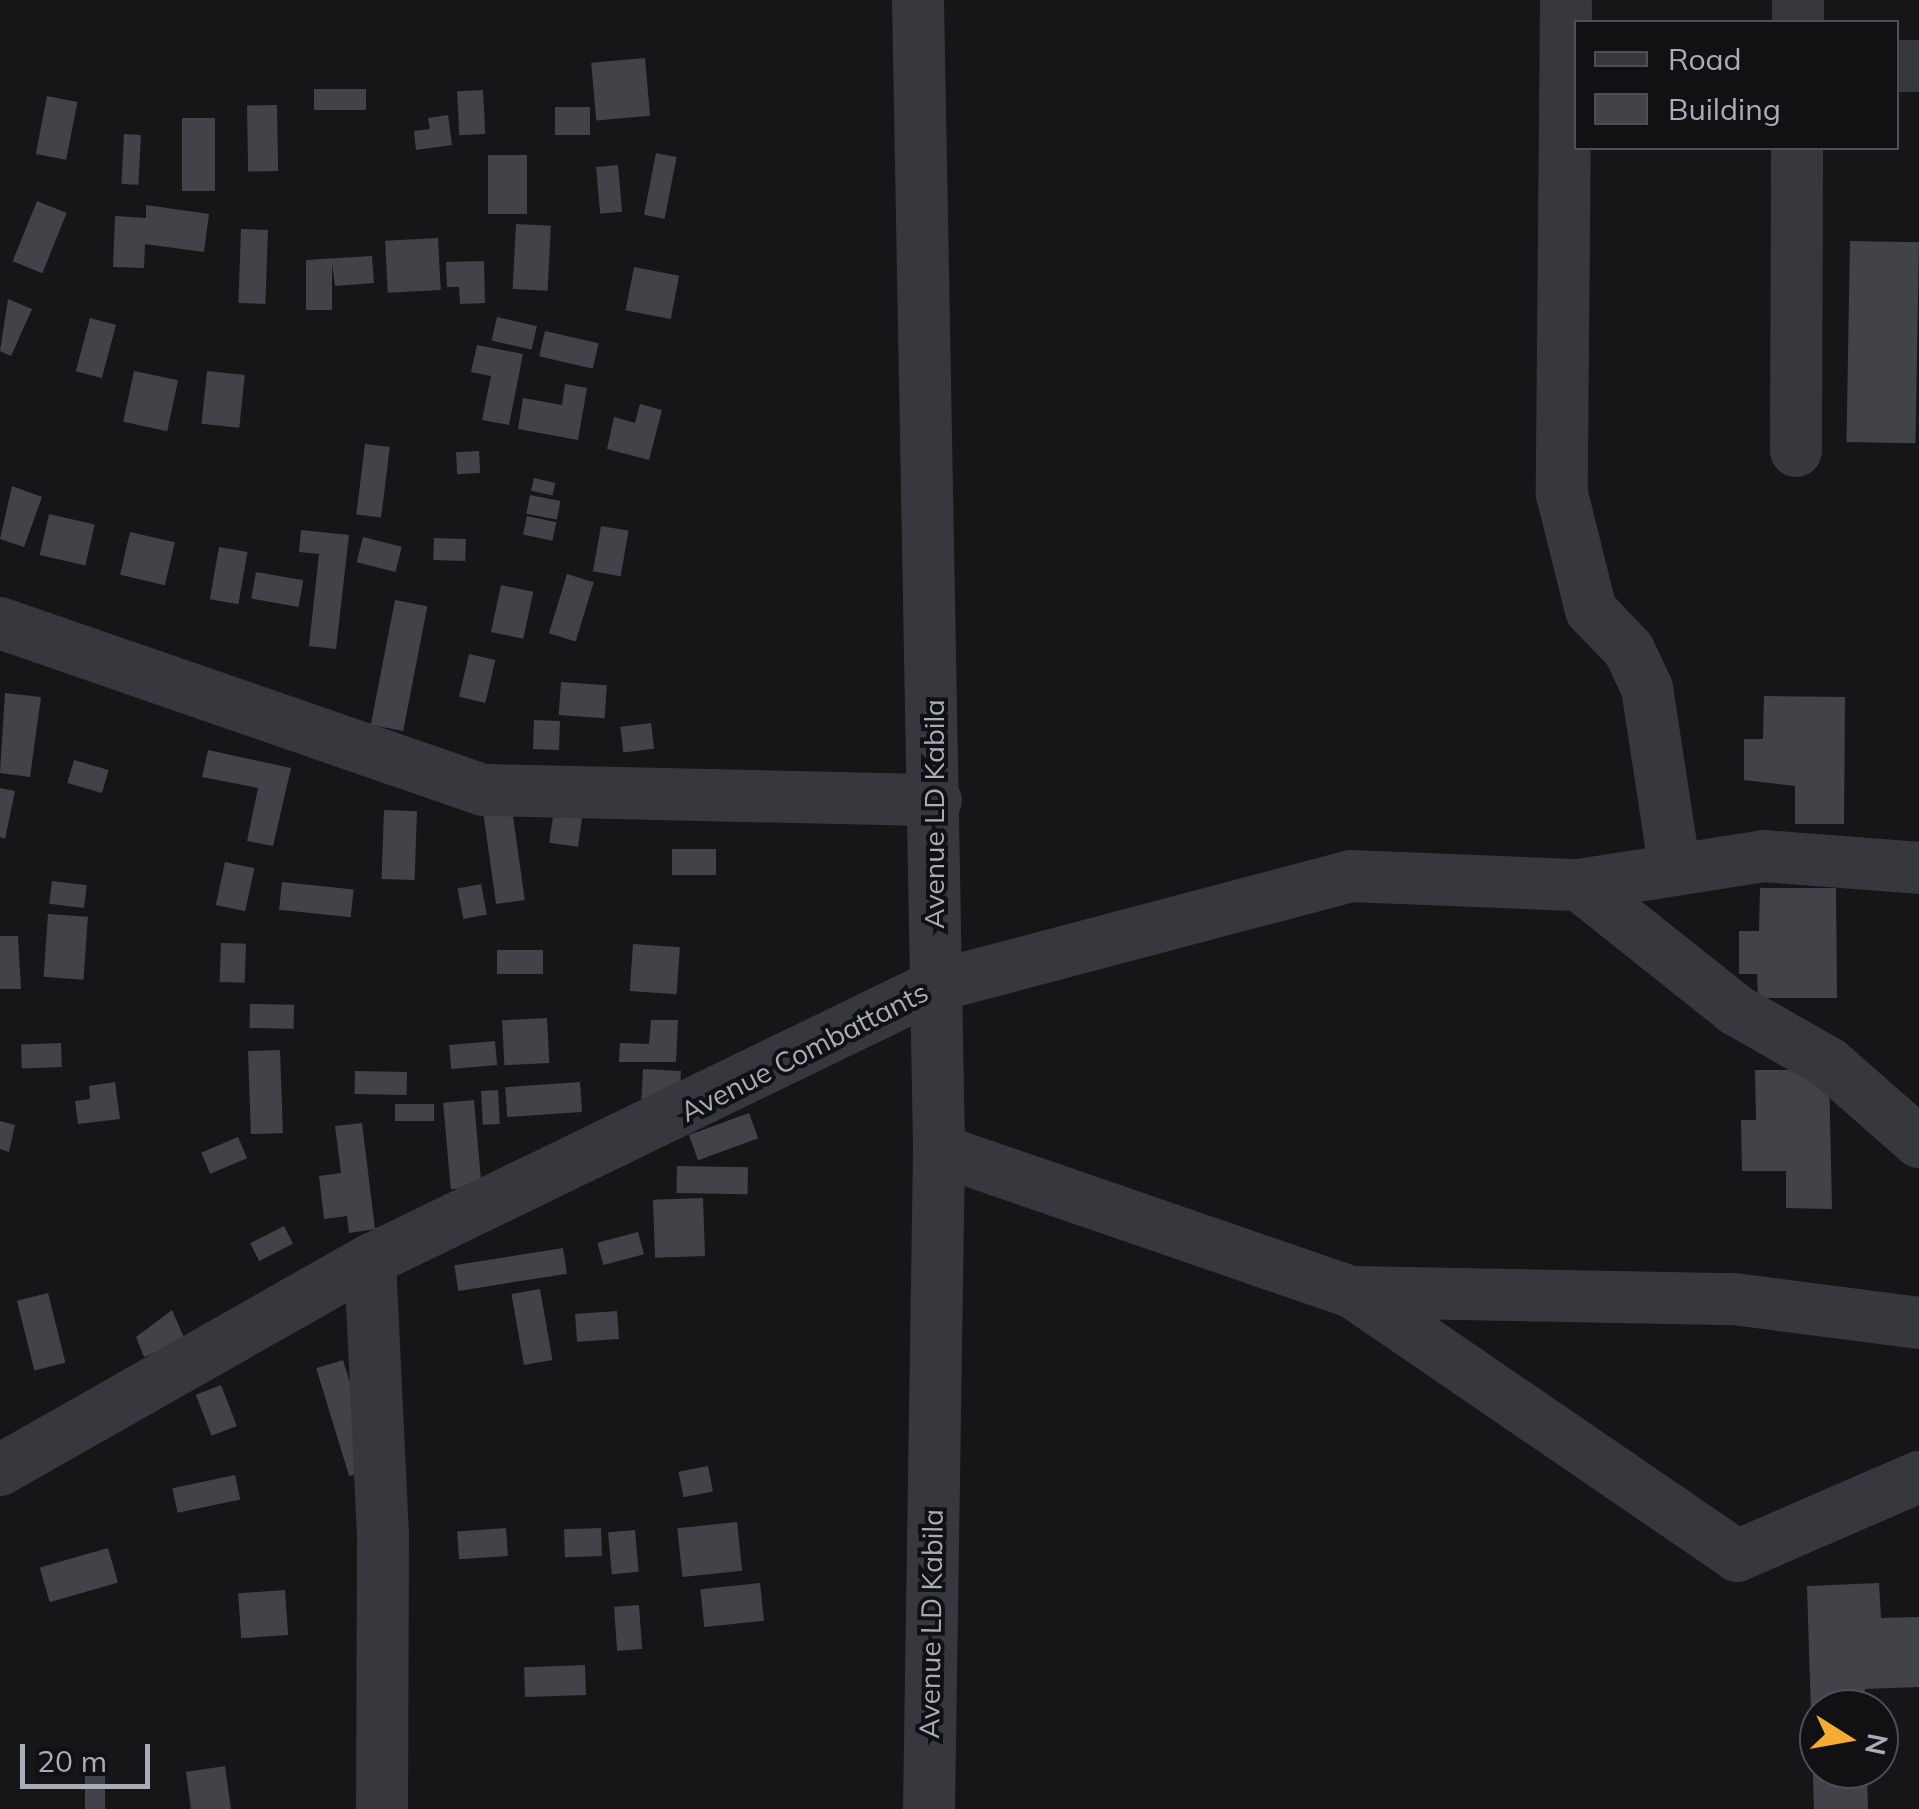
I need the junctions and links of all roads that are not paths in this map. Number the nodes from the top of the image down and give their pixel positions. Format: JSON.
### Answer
{"nodes":[{"id":1,"x":918,"y":0,"type":"edge"},
{"id":2,"x":1566,"y":0,"type":"edge"},
{"id":3,"x":1797,"y":150,"type":"edge"},
{"id":4,"x":1796,"y":452,"type":"dead end"},
{"id":5,"x":0,"y":623,"type":"edge"},
{"id":6,"x":936,"y":800,"type":"junction"},
{"id":7,"x":1919,"y":868,"type":"edge"},
{"id":8,"x":1675,"y":870,"type":"junction"},
{"id":9,"x":1579,"y":885,"type":"junction"},
{"id":10,"x":934,"y":986,"type":"junction"},
{"id":11,"x":1919,"y":1142,"type":"edge"},
{"id":12,"x":939,"y":1150,"type":"junction"},
{"id":13,"x":370,"y":1260,"type":"junction"},
{"id":14,"x":1352,"y":1292,"type":"junction"},
{"id":15,"x":1919,"y":1323,"type":"edge"},
{"id":16,"x":0,"y":1470,"type":"edge"},
{"id":17,"x":1919,"y":1477,"type":"edge"},
{"id":18,"x":382,"y":1809,"type":"edge"},
{"id":19,"x":929,"y":1809,"type":"edge"}],
"edges":[{"from":1,"to":6,"type":"street","name":"Avenue LD Kabila"},
{"from":2,"to":8,"type":"street"},
{"from":3,"to":4,"type":"street"},
{"from":5,"to":6,"type":"street"},
{"from":6,"to":10,"type":"street","name":"Avenue LD Kabila"},
{"from":7,"to":8,"type":"street","name":"Avenue Combattants"},
{"from":8,"to":9,"type":"street","name":"Avenue Combattants"},
{"from":9,"to":10,"type":"street","name":"Avenue Combattants"},
{"from":9,"to":11,"type":"street"},
{"from":10,"to":12,"type":"street","name":"Avenue LD Kabila"},
{"from":10,"to":13,"type":"street","name":"Avenue Combattants"},
{"from":12,"to":14,"type":"street"},
{"from":12,"to":19,"type":"street","name":"Avenue LD Kabila"},
{"from":13,"to":16,"type":"street","name":"Avenue Combattants"},
{"from":13,"to":18,"type":"street"},
{"from":14,"to":15,"type":"street"},
{"from":14,"to":17,"type":"street"}]}
